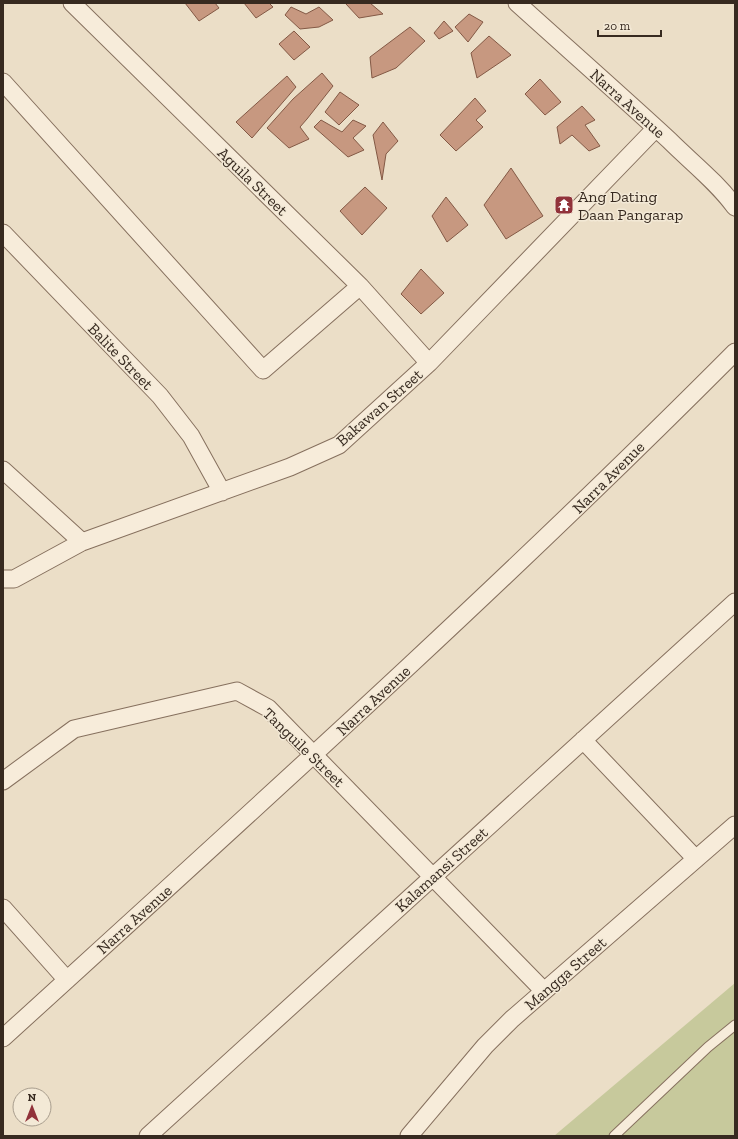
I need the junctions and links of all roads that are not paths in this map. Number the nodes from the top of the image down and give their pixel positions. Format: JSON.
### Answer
{"nodes":[{"id":1,"x":72,"y":3,"type":"edge"},
{"id":2,"x":517,"y":3,"type":"edge"},
{"id":3,"x":3,"y":82,"type":"edge"},
{"id":4,"x":656,"y":128,"type":"junction"},
{"id":5,"x":735,"y":208,"type":"edge"},
{"id":6,"x":3,"y":233,"type":"edge"},
{"id":7,"x":360,"y":286,"type":"junction"},
{"id":8,"x":735,"y":352,"type":"edge"},
{"id":9,"x":429,"y":363,"type":"junction"},
{"id":10,"x":3,"y":470,"type":"edge"},
{"id":11,"x":222,"y":492,"type":"junction"},
{"id":12,"x":82,"y":542,"type":"junction"},
{"id":13,"x":3,"y":579,"type":"edge"},
{"id":14,"x":735,"y":602,"type":"edge"},
{"id":15,"x":583,"y":740,"type":"junction"},
{"id":16,"x":314,"y":755,"type":"junction"},
{"id":17,"x":3,"y":781,"type":"edge"},
{"id":18,"x":735,"y":825,"type":"edge"},
{"id":19,"x":696,"y":859,"type":"junction"},
{"id":20,"x":433,"y":877,"type":"junction"},
{"id":21,"x":3,"y":908,"type":"edge"},
{"id":22,"x":67,"y":980,"type":"junction"},
{"id":23,"x":544,"y":991,"type":"junction"},
{"id":24,"x":735,"y":1026,"type":"edge"},
{"id":25,"x":3,"y":1038,"type":"edge"},
{"id":26,"x":148,"y":1136,"type":"edge"},
{"id":27,"x":409,"y":1136,"type":"edge"},
{"id":28,"x":614,"y":1136,"type":"edge"}],
"edges":[{"from":1,"to":7,"type":"street","name":"Aguila Street"},
{"from":2,"to":4,"type":"street","name":"Narra Avenue"},
{"from":3,"to":7,"type":"street"},
{"from":4,"to":5,"type":"street","name":"Narra Avenue"},
{"from":4,"to":9,"type":"street","name":"Bakawan Street"},
{"from":6,"to":11,"type":"street","name":"Balite Street"},
{"from":7,"to":9,"type":"street","name":"Aguila Street"},
{"from":8,"to":16,"type":"street","name":"Narra Avenue"},
{"from":9,"to":11,"type":"street","name":"Bakawan Street"},
{"from":10,"to":12,"type":"street"},
{"from":11,"to":12,"type":"street","name":"Bakawan Street"},
{"from":12,"to":13,"type":"street","name":"Bakawan Street"},
{"from":14,"to":15,"type":"street","name":"Kalamansi Street"},
{"from":15,"to":19,"type":"street"},
{"from":15,"to":20,"type":"street","name":"Kalamansi Street"},
{"from":16,"to":17,"type":"street","name":"Tanguile Street"},
{"from":16,"to":20,"type":"street","name":"Tanguile Street"},
{"from":16,"to":22,"type":"street","name":"Narra Avenue"},
{"from":18,"to":19,"type":"street","name":"Mangga Street"},
{"from":19,"to":23,"type":"street","name":"Mangga Street"},
{"from":20,"to":23,"type":"street","name":"Tanguile Street"},
{"from":20,"to":26,"type":"street","name":"Kalamansi Street"},
{"from":21,"to":22,"type":"street"},
{"from":22,"to":25,"type":"street","name":"Narra Avenue"},
{"from":23,"to":27,"type":"street","name":"Mangga Street"},
{"from":24,"to":28,"type":"lane"}]}
